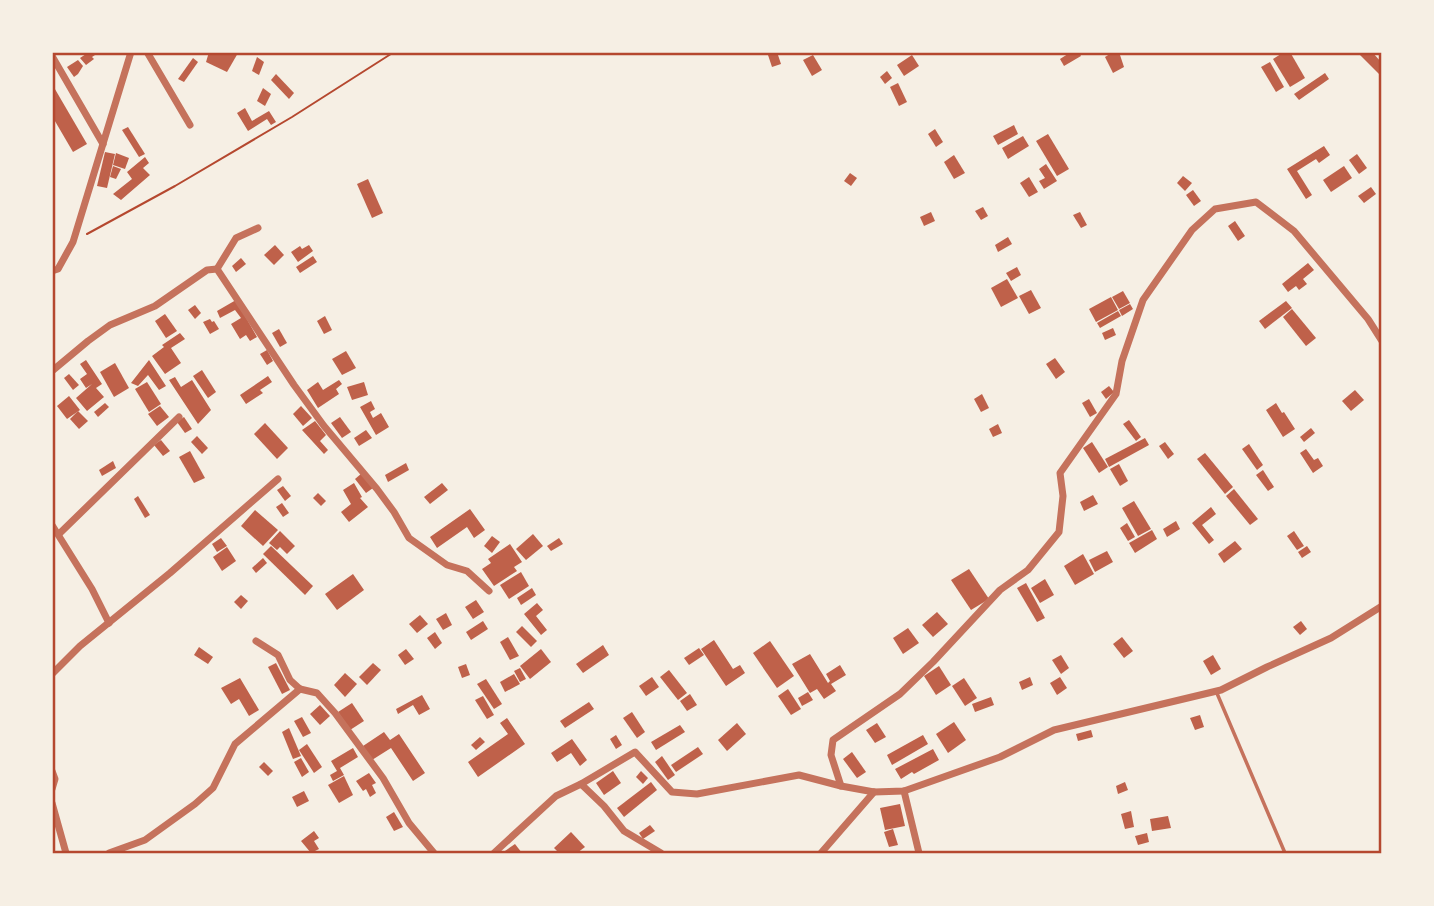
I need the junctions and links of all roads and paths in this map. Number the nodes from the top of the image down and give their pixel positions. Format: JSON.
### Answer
{"nodes":[{"id":1,"x":131,"y":52,"type":"edge"},
{"id":2,"x":147,"y":52,"type":"edge"},
{"id":3,"x":394,"y":52,"type":"edge"},
{"id":4,"x":52,"y":56,"type":"edge"},
{"id":5,"x":190,"y":125,"type":"dead end"},
{"id":6,"x":103,"y":144,"type":"junction"},
{"id":7,"x":258,"y":228,"type":"dead end"},
{"id":8,"x":74,"y":242,"type":"junction"},
{"id":9,"x":52,"y":260,"type":"edge"},
{"id":10,"x":217,"y":269,"type":"junction"},
{"id":11,"x":55,"y":270,"type":"edge"},
{"id":12,"x":1381,"y":341,"type":"edge"},
{"id":13,"x":52,"y":371,"type":"edge"},
{"id":14,"x":180,"y":418,"type":"dead end"},
{"id":15,"x":278,"y":479,"type":"dead end"},
{"id":16,"x":52,"y":525,"type":"edge"},
{"id":17,"x":59,"y":534,"type":"junction"},
{"id":18,"x":489,"y":591,"type":"dead end"},
{"id":19,"x":1381,"y":606,"type":"edge"},
{"id":20,"x":109,"y":623,"type":"junction"},
{"id":21,"x":256,"y":641,"type":"dead end"},
{"id":22,"x":52,"y":674,"type":"edge"},
{"id":23,"x":300,"y":689,"type":"junction"},
{"id":24,"x":1216,"y":691,"type":"junction"},
{"id":25,"x":52,"y":771,"type":"edge"},
{"id":26,"x":581,"y":784,"type":"junction"},
{"id":27,"x":841,"y":786,"type":"junction"},
{"id":28,"x":52,"y":789,"type":"edge"},
{"id":29,"x":904,"y":791,"type":"junction"},
{"id":30,"x":874,"y":792,"type":"junction"},
{"id":31,"x":52,"y":803,"type":"edge"},
{"id":32,"x":66,"y":853,"type":"edge"},
{"id":33,"x":109,"y":853,"type":"edge"},
{"id":34,"x":433,"y":853,"type":"edge"},
{"id":35,"x":494,"y":853,"type":"edge"},
{"id":36,"x":661,"y":853,"type":"edge"},
{"id":37,"x":821,"y":853,"type":"edge"},
{"id":38,"x":919,"y":853,"type":"edge"},
{"id":39,"x":1285,"y":853,"type":"edge"}],
"edges":[{"from":1,"to":6,"type":"street"},
{"from":2,"to":5,"type":"street"},
{"from":3,"to":8,"type":"path"},
{"from":4,"to":6,"type":"street"},
{"from":6,"to":8,"type":"street"},
{"from":7,"to":10,"type":"street"},
{"from":8,"to":11,"type":"street"},
{"from":9,"to":11,"type":"street"},
{"from":10,"to":13,"type":"street"},
{"from":10,"to":18,"type":"street"},
{"from":12,"to":27,"type":"street"},
{"from":14,"to":17,"type":"street"},
{"from":15,"to":20,"type":"street"},
{"from":16,"to":17,"type":"street"},
{"from":17,"to":20,"type":"street"},
{"from":19,"to":24,"type":"street"},
{"from":20,"to":22,"type":"street"},
{"from":21,"to":23,"type":"street"},
{"from":23,"to":33,"type":"street"},
{"from":23,"to":34,"type":"street"},
{"from":24,"to":29,"type":"street"},
{"from":24,"to":39,"type":"lane"},
{"from":25,"to":28,"type":"street"},
{"from":26,"to":27,"type":"street"},
{"from":26,"to":35,"type":"street"},
{"from":26,"to":36,"type":"street"},
{"from":27,"to":30,"type":"street"},
{"from":29,"to":30,"type":"street"},
{"from":29,"to":38,"type":"street"},
{"from":30,"to":37,"type":"street"},
{"from":31,"to":32,"type":"street"}]}
